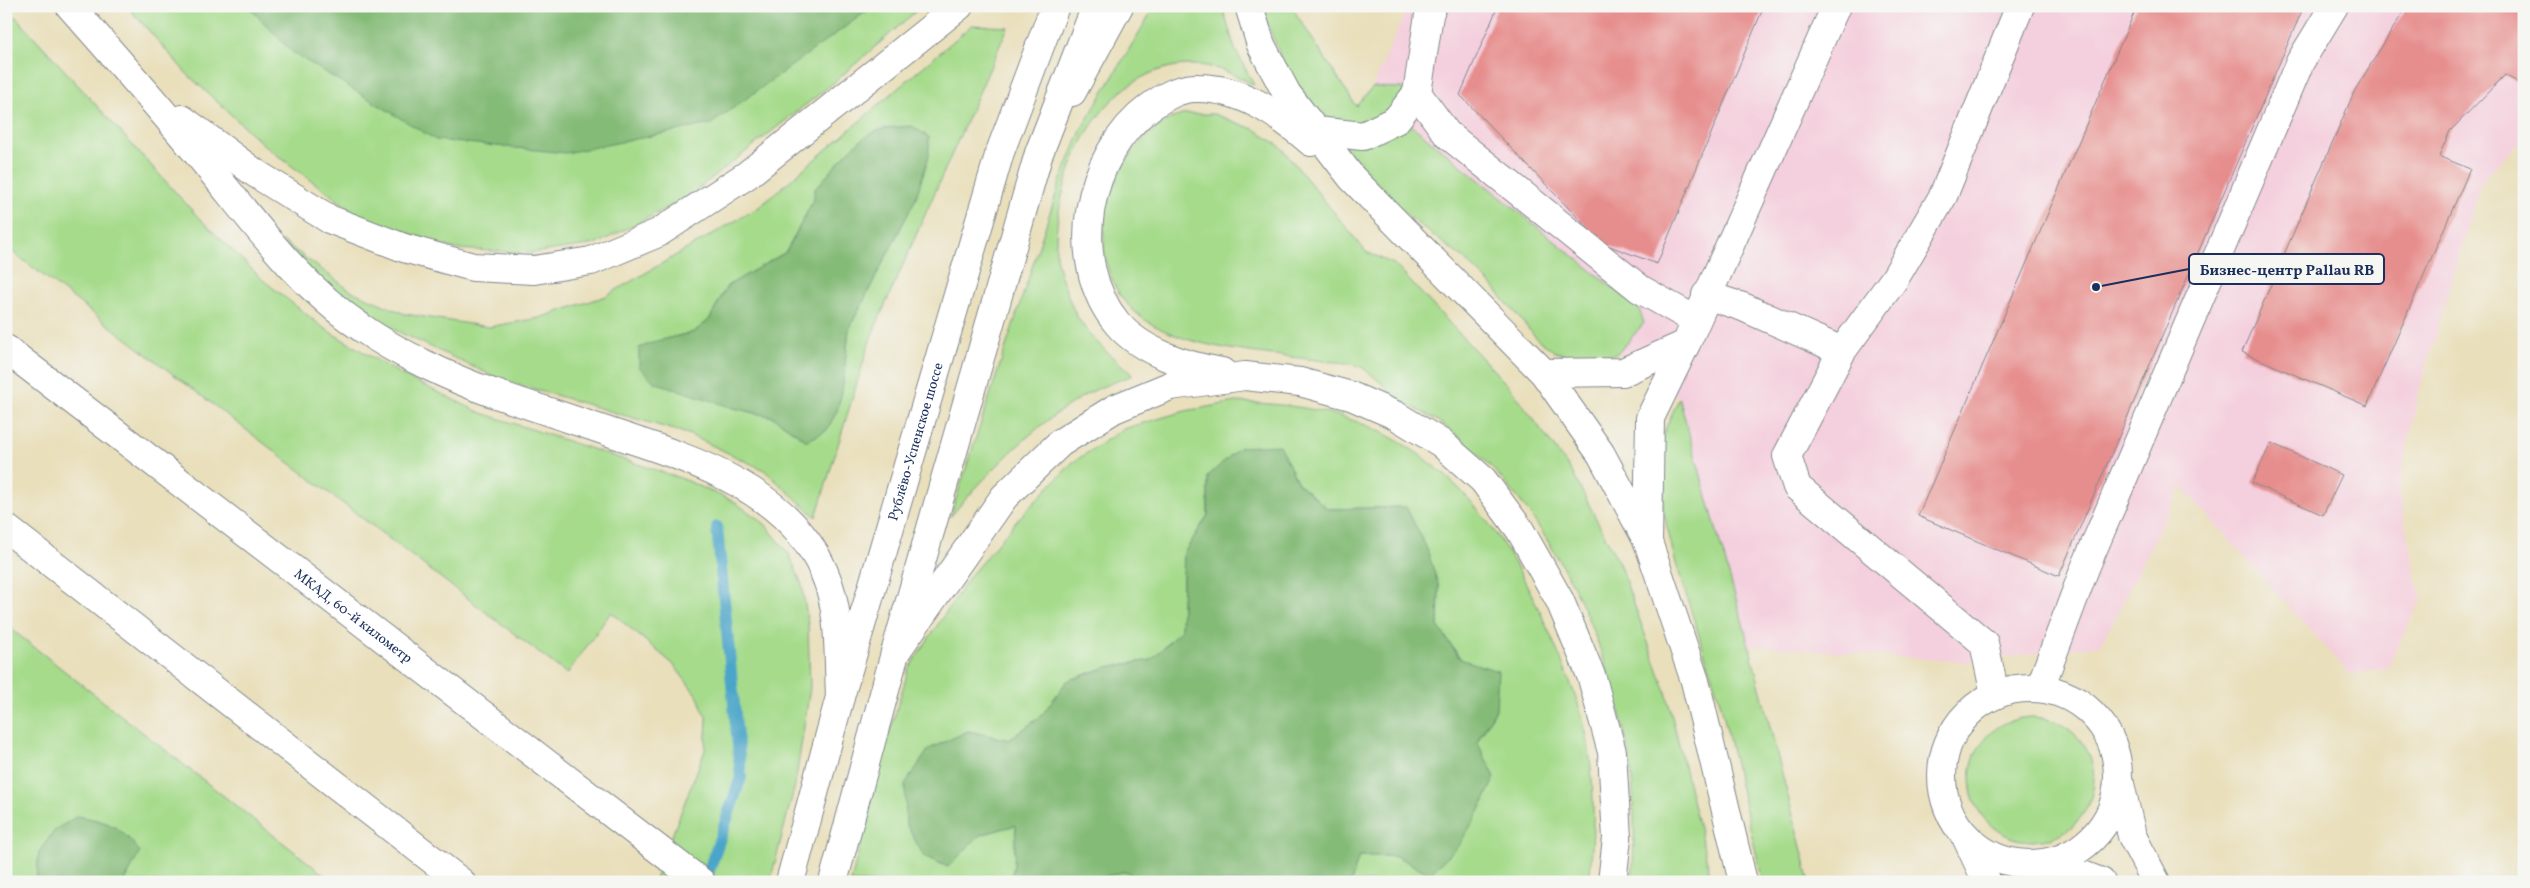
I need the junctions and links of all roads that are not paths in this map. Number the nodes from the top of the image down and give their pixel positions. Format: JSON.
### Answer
{"nodes":[{"id":1,"x":70,"y":6,"type":"edge"},
{"id":2,"x":959,"y":6,"type":"edge"},
{"id":3,"x":1055,"y":6,"type":"edge"},
{"id":4,"x":1096,"y":6,"type":"edge"},
{"id":5,"x":1119,"y":6,"type":"edge"},
{"id":6,"x":1249,"y":6,"type":"edge"},
{"id":7,"x":1432,"y":6,"type":"edge"},
{"id":8,"x":1836,"y":6,"type":"edge"},
{"id":9,"x":2020,"y":6,"type":"edge"},
{"id":10,"x":2334,"y":6,"type":"edge"},
{"id":11,"x":1417,"y":93,"type":"junction"},
{"id":12,"x":148,"y":94,"type":"junction"},
{"id":13,"x":1316,"y":131,"type":"junction"},
{"id":14,"x":1039,"y":153,"type":"junction"},
{"id":15,"x":1352,"y":178,"type":"junction"},
{"id":16,"x":1706,"y":295,"type":"junction"},
{"id":17,"x":1691,"y":332,"type":"junction"},
{"id":18,"x":6,"y":349,"type":"edge"},
{"id":19,"x":1842,"y":351,"type":"junction"},
{"id":20,"x":1544,"y":373,"type":"junction"},
{"id":21,"x":1245,"y":376,"type":"junction"},
{"id":22,"x":6,"y":528,"type":"edge"},
{"id":23,"x":1648,"y":542,"type":"junction"},
{"id":24,"x":895,"y":653,"type":"junction"},
{"id":25,"x":2040,"y":688,"type":"junction"},
{"id":26,"x":1995,"y":695,"type":"junction"},
{"id":27,"x":840,"y":697,"type":"junction"},
{"id":28,"x":2117,"y":771,"type":"junction"},
{"id":29,"x":1965,"y":836,"type":"junction"},
{"id":30,"x":2039,"y":869,"type":"edge"},
{"id":31,"x":461,"y":882,"type":"edge"},
{"id":32,"x":701,"y":882,"type":"edge"},
{"id":33,"x":790,"y":882,"type":"edge"},
{"id":34,"x":833,"y":882,"type":"edge"},
{"id":35,"x":1612,"y":882,"type":"edge"},
{"id":36,"x":1743,"y":882,"type":"edge"},
{"id":37,"x":1986,"y":882,"type":"edge"},
{"id":38,"x":2101,"y":882,"type":"edge"},
{"id":39,"x":2156,"y":882,"type":"edge"}],
"edges":[{"from":1,"to":12,"type":"main road"},
{"from":2,"to":12,"type":"main road"},
{"from":3,"to":27,"type":"main road","name":"Рублёво-Успенское шоссе"},
{"from":4,"to":14,"type":"main road"},
{"from":5,"to":14,"type":"main road"},
{"from":6,"to":13,"type":"main road"},
{"from":7,"to":11,"type":"main road"},
{"from":8,"to":16,"type":"main road"},
{"from":9,"to":19,"type":"main road"},
{"from":10,"to":25,"type":"main road"},
{"from":11,"to":13,"type":"main road"},
{"from":11,"to":17,"type":"main road"},
{"from":12,"to":27,"type":"main road"},
{"from":13,"to":15,"type":"main road"},
{"from":14,"to":24,"type":"main road"},
{"from":15,"to":20,"type":"main road"},
{"from":15,"to":21,"type":"main road"},
{"from":16,"to":17,"type":"main road"},
{"from":16,"to":19,"type":"main road"},
{"from":17,"to":20,"type":"main road"},
{"from":17,"to":23,"type":"main road"},
{"from":18,"to":32,"type":"main road","name":"МКАД, 60-й километр"},
{"from":19,"to":26,"type":"main road"},
{"from":20,"to":23,"type":"main road"},
{"from":21,"to":24,"type":"main road"},
{"from":21,"to":35,"type":"main road"},
{"from":22,"to":31,"type":"main road"},
{"from":23,"to":36,"type":"main road"},
{"from":24,"to":34,"type":"main road"},
{"from":25,"to":26,"type":"main road"},
{"from":25,"to":28,"type":"main road"},
{"from":26,"to":29,"type":"main road"},
{"from":27,"to":33,"type":"main road","name":"Рублёво-Успенское шоссе"},
{"from":28,"to":30,"type":"main road"},
{"from":28,"to":39,"type":"main road"},
{"from":29,"to":30,"type":"main road"},
{"from":29,"to":37,"type":"main road"},
{"from":30,"to":38,"type":"main road"}]}
